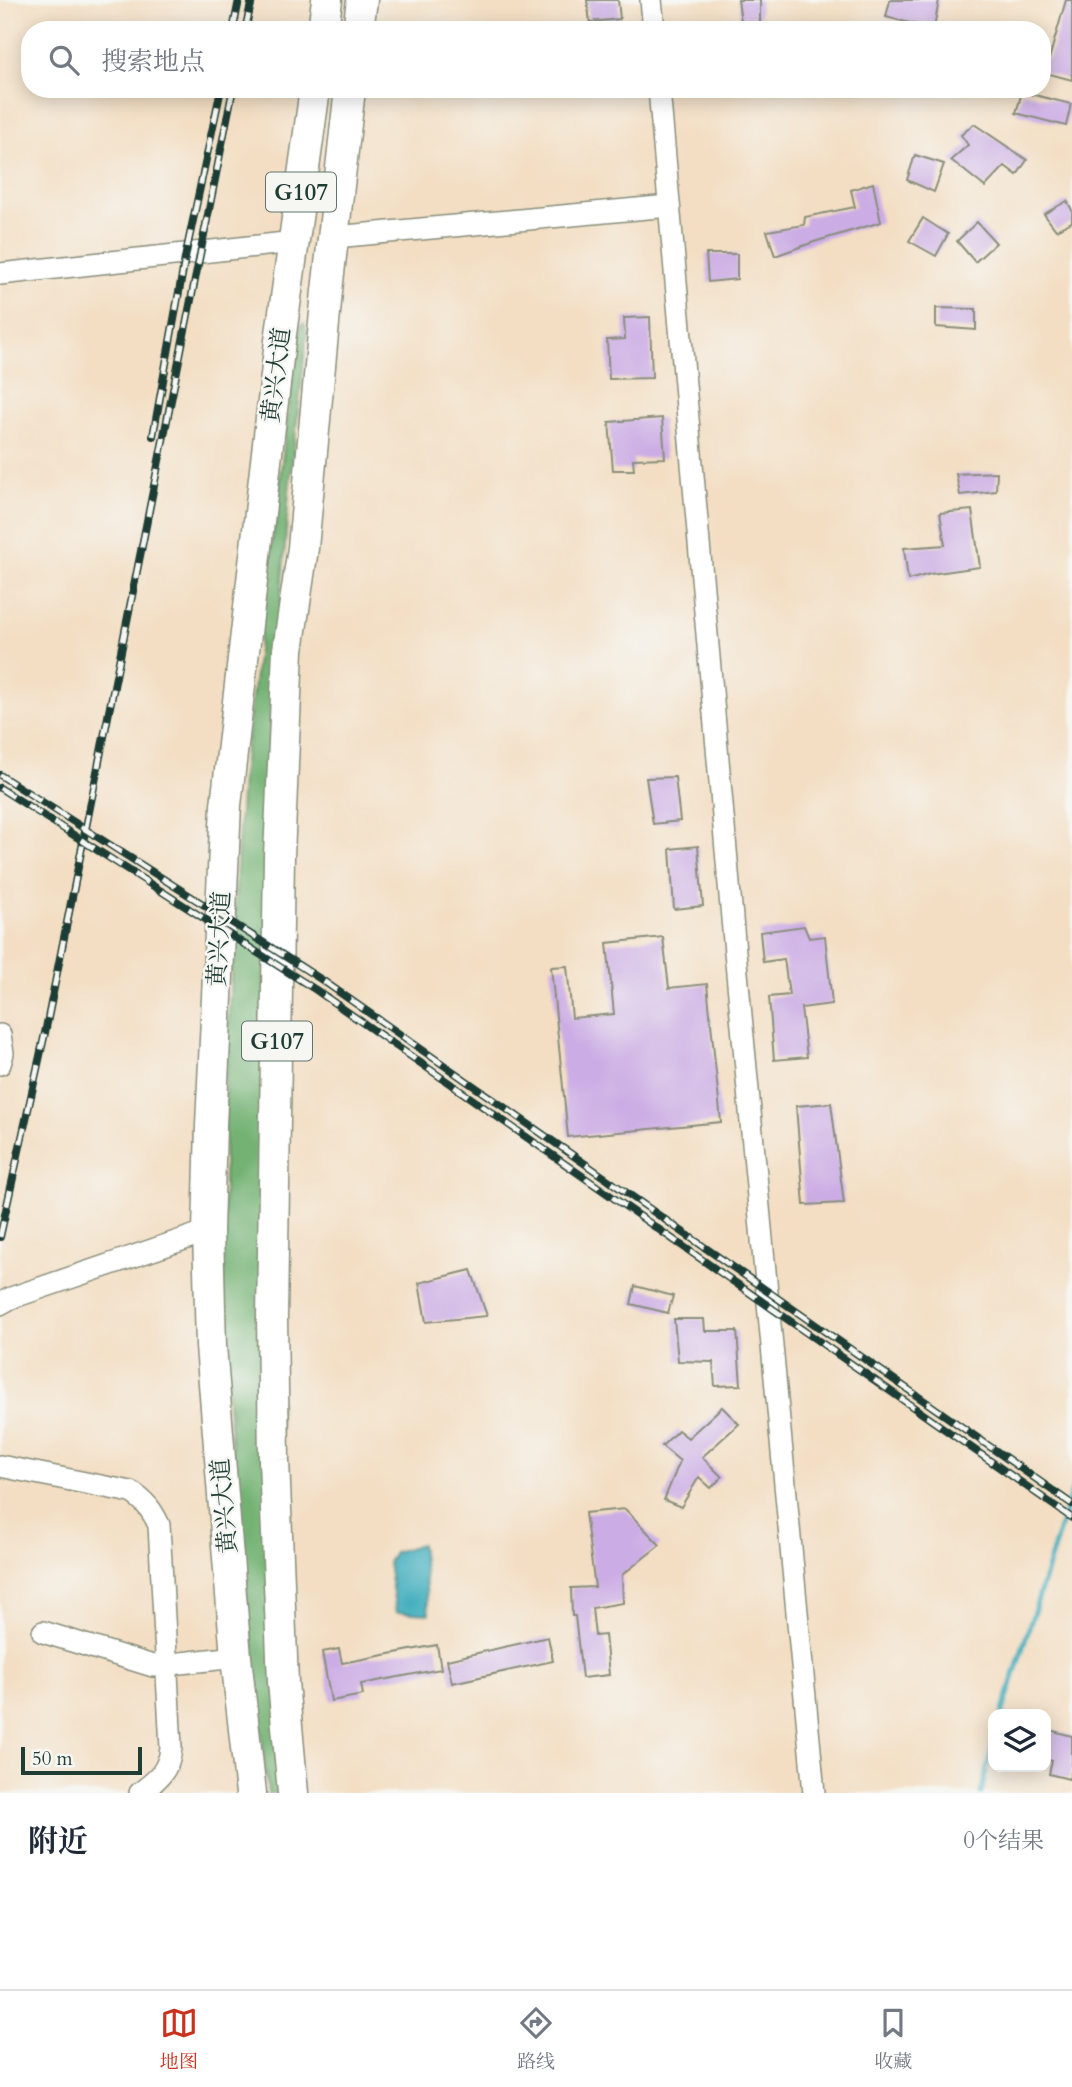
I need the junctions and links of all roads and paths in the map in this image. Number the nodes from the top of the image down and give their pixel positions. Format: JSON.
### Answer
{"nodes":[{"id":1,"x":327,"y":0,"type":"edge"},
{"id":2,"x":362,"y":0,"type":"edge"},
{"id":3,"x":651,"y":0,"type":"edge"},
{"id":4,"x":324,"y":21,"type":"edge"},
{"id":5,"x":359,"y":21,"type":"edge"},
{"id":6,"x":653,"y":21,"type":"edge"},
{"id":7,"x":314,"y":98,"type":"edge"},
{"id":8,"x":349,"y":98,"type":"edge"},
{"id":9,"x":660,"y":98,"type":"edge"},
{"id":10,"x":668,"y":206,"type":"junction"},
{"id":11,"x":335,"y":237,"type":"junction"},
{"id":12,"x":294,"y":242,"type":"junction"},
{"id":13,"x":0,"y":274,"type":"edge"},
{"id":14,"x":0,"y":1035,"type":"edge"},
{"id":15,"x":0,"y":1064,"type":"edge"},
{"id":16,"x":208,"y":1231,"type":"junction"},
{"id":17,"x":0,"y":1304,"type":"edge"},
{"id":18,"x":0,"y":1466,"type":"edge"},
{"id":19,"x":43,"y":1632,"type":"dead end"},
{"id":20,"x":236,"y":1657,"type":"junction"},
{"id":21,"x":167,"y":1666,"type":"junction"},
{"id":22,"x":140,"y":1793,"type":"edge"},
{"id":23,"x":251,"y":1793,"type":"edge"},
{"id":24,"x":293,"y":1793,"type":"edge"},
{"id":25,"x":814,"y":1793,"type":"edge"}],
"edges":[{"from":1,"to":4,"type":"highway"},
{"from":2,"to":5,"type":"highway"},
{"from":3,"to":6,"type":"street"},
{"from":7,"to":12,"type":"highway","name":"黄兴大道","number":"G107"},
{"from":8,"to":11,"type":"highway","name":"黄兴大道","number":"G107"},
{"from":9,"to":10,"type":"street"},
{"from":10,"to":11,"type":"street"},
{"from":10,"to":25,"type":"street"},
{"from":11,"to":24,"type":"highway","name":"黄兴大道","number":"G107"},
{"from":12,"to":13,"type":"street"},
{"from":12,"to":16,"type":"highway","name":"黄兴大道","number":"G107"},
{"from":14,"to":15,"type":"street"},
{"from":16,"to":17,"type":"street"},
{"from":16,"to":20,"type":"highway","name":"黄兴大道","number":"G107"},
{"from":18,"to":21,"type":"street"},
{"from":19,"to":21,"type":"street"},
{"from":20,"to":21,"type":"street"},
{"from":20,"to":23,"type":"highway","name":"黄兴大道","number":"G107"},
{"from":21,"to":22,"type":"street"}]}
